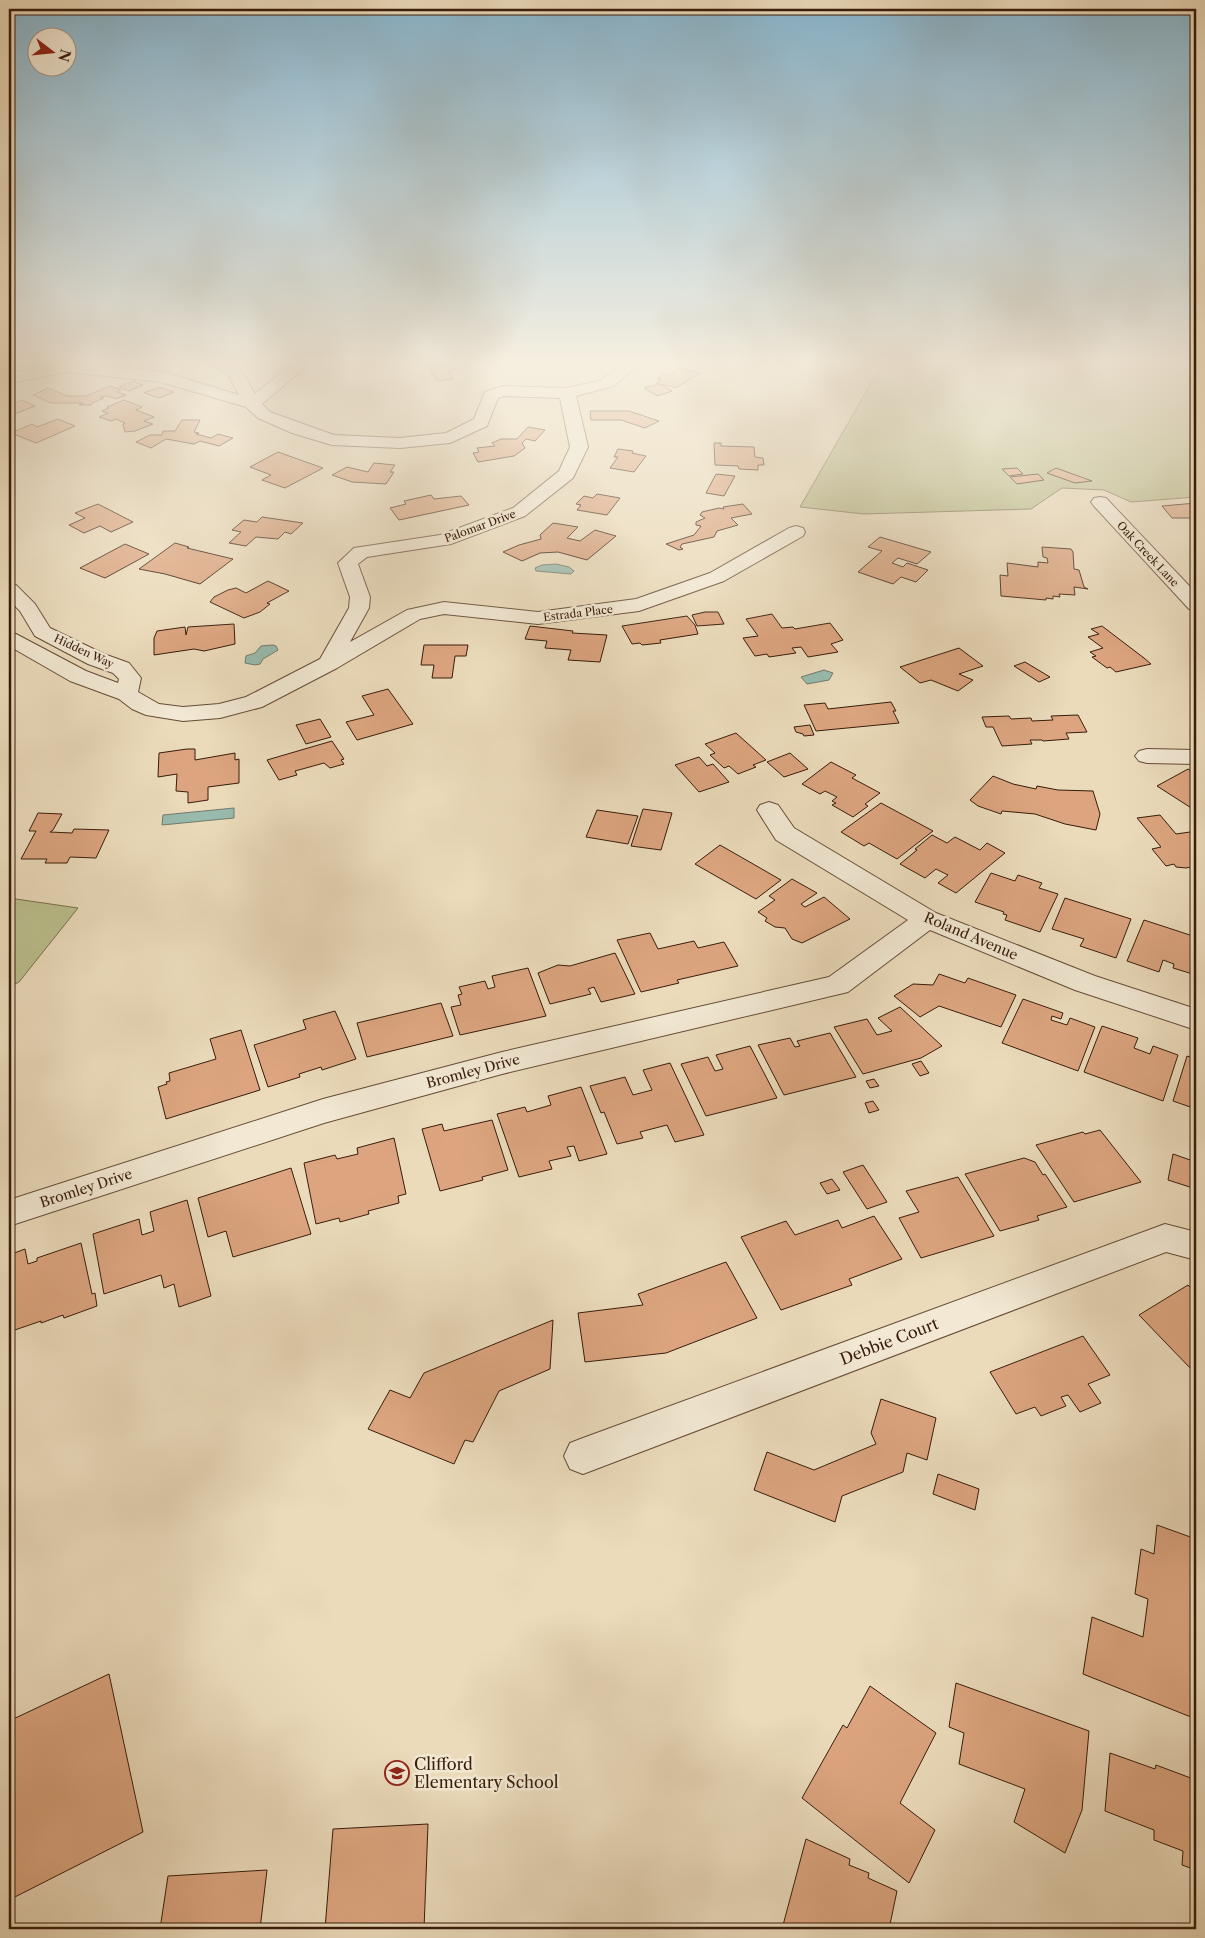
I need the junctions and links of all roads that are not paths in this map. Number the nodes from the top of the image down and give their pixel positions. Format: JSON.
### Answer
{"nodes":[{"id":1,"x":576,"y":454,"type":"edge"},
{"id":2,"x":1100,"y":502,"type":"dead end"},
{"id":3,"x":796,"y":532,"type":"dead end"},
{"id":4,"x":9,"y":588,"type":"edge"},
{"id":5,"x":1196,"y":604,"type":"edge"},
{"id":6,"x":9,"y":638,"type":"edge"},
{"id":7,"x":328,"y":663,"type":"junction"},
{"id":8,"x":127,"y":694,"type":"junction"},
{"id":9,"x":1146,"y":756,"type":"dead end"},
{"id":10,"x":1196,"y":757,"type":"edge"},
{"id":11,"x":769,"y":810,"type":"dead end"},
{"id":12,"x":927,"y":919,"type":"junction"},
{"id":13,"x":1196,"y":1020,"type":"edge"},
{"id":14,"x":9,"y":1213,"type":"edge"},
{"id":15,"x":1196,"y":1246,"type":"edge"},
{"id":16,"x":583,"y":1456,"type":"dead end"}],
"edges":[{"from":1,"to":7,"type":"street","name":"Palomar Drive"},
{"from":2,"to":5,"type":"street","name":"Oak Creek Lane"},
{"from":3,"to":7,"type":"street","name":"Estrada Place"},
{"from":4,"to":8,"type":"street","name":"Hidden Way"},
{"from":6,"to":8,"type":"street"},
{"from":7,"to":8,"type":"street"},
{"from":9,"to":10,"type":"street"},
{"from":11,"to":12,"type":"street","name":"Roland Avenue"},
{"from":12,"to":13,"type":"street","name":"Roland Avenue"},
{"from":12,"to":14,"type":"street","name":"Bromley Drive"},
{"from":15,"to":16,"type":"street","name":"Debbie Court"}]}
